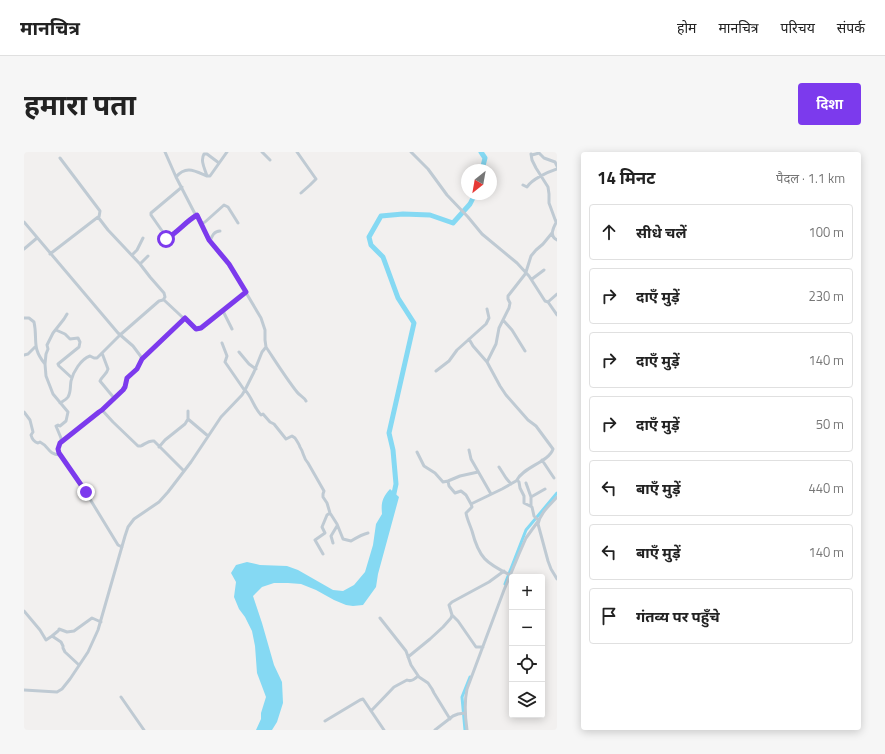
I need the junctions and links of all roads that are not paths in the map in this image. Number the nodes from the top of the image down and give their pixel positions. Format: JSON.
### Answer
{"nodes":[{"id":1,"x":165,"y":152,"type":"edge"},
{"id":2,"x":227,"y":152,"type":"edge"},
{"id":3,"x":262,"y":152,"type":"edge"},
{"id":4,"x":297,"y":152,"type":"edge"},
{"id":5,"x":411,"y":152,"type":"edge"},
{"id":6,"x":530,"y":153,"type":"edge"},
{"id":7,"x":60,"y":158,"type":"dead end"},
{"id":8,"x":270,"y":160,"type":"dead end"},
{"id":9,"x":556,"y":161,"type":"edge"},
{"id":10,"x":219,"y":164,"type":"junction"},
{"id":11,"x":557,"y":167,"type":"edge"},
{"id":12,"x":207,"y":176,"type":"junction"},
{"id":13,"x":176,"y":177,"type":"junction"},
{"id":14,"x":542,"y":177,"type":"junction"},
{"id":15,"x":523,"y":185,"type":"dead end"},
{"id":16,"x":182,"y":187,"type":"junction"},
{"id":17,"x":301,"y":193,"type":"dead end"},
{"id":18,"x":195,"y":216,"type":"junction"},
{"id":19,"x":99,"y":217,"type":"junction"},
{"id":20,"x":24,"y":222,"type":"edge"},
{"id":21,"x":557,"y":222,"type":"edge"},
{"id":22,"x":238,"y":223,"type":"dead end"},
{"id":23,"x":201,"y":224,"type":"junction"},
{"id":24,"x":220,"y":231,"type":"dead end"},
{"id":25,"x":552,"y":233,"type":"junction"},
{"id":26,"x":37,"y":238,"type":"junction"},
{"id":27,"x":143,"y":238,"type":"dead end"},
{"id":28,"x":168,"y":238,"type":"junction"},
{"id":29,"x":557,"y":240,"type":"edge"},
{"id":30,"x":210,"y":241,"type":"junction"},
{"id":31,"x":163,"y":242,"type":"dead end"},
{"id":32,"x":24,"y":249,"type":"edge"},
{"id":33,"x":50,"y":254,"type":"junction"},
{"id":34,"x":132,"y":255,"type":"junction"},
{"id":35,"x":148,"y":256,"type":"dead end"},
{"id":36,"x":140,"y":264,"type":"junction"},
{"id":37,"x":544,"y":270,"type":"dead end"},
{"id":38,"x":526,"y":272,"type":"junction"},
{"id":39,"x":532,"y":279,"type":"junction"},
{"id":40,"x":245,"y":293,"type":"junction"},
{"id":41,"x":557,"y":294,"type":"edge"},
{"id":42,"x":163,"y":300,"type":"junction"},
{"id":43,"x":548,"y":302,"type":"junction"},
{"id":44,"x":487,"y":309,"type":"dead end"},
{"id":45,"x":223,"y":311,"type":"junction"},
{"id":46,"x":67,"y":314,"type":"dead end"},
{"id":47,"x":557,"y":316,"type":"edge"},
{"id":48,"x":24,"y":318,"type":"edge"},
{"id":49,"x":185,"y":318,"type":"junction"},
{"id":50,"x":503,"y":320,"type":"junction"},
{"id":51,"x":232,"y":329,"type":"dead end"},
{"id":52,"x":56,"y":330,"type":"junction"},
{"id":53,"x":120,"y":335,"type":"junction"},
{"id":54,"x":469,"y":340,"type":"junction"},
{"id":55,"x":222,"y":343,"type":"dead end"},
{"id":56,"x":35,"y":347,"type":"junction"},
{"id":57,"x":266,"y":347,"type":"junction"},
{"id":58,"x":525,"y":351,"type":"dead end"},
{"id":59,"x":239,"y":352,"type":"dead end"},
{"id":60,"x":102,"y":353,"type":"junction"},
{"id":61,"x":24,"y":355,"type":"edge"},
{"id":62,"x":142,"y":359,"type":"junction"},
{"id":63,"x":487,"y":362,"type":"junction"},
{"id":64,"x":46,"y":364,"type":"junction"},
{"id":65,"x":254,"y":368,"type":"junction"},
{"id":66,"x":436,"y":371,"type":"dead end"},
{"id":67,"x":72,"y":378,"type":"junction"},
{"id":68,"x":244,"y":390,"type":"junction"},
{"id":69,"x":114,"y":398,"type":"junction"},
{"id":70,"x":306,"y":401,"type":"dead end"},
{"id":71,"x":60,"y":403,"type":"junction"},
{"id":72,"x":102,"y":410,"type":"junction"},
{"id":73,"x":188,"y":411,"type":"dead end"},
{"id":74,"x":24,"y":412,"type":"edge"},
{"id":75,"x":188,"y":419,"type":"junction"},
{"id":76,"x":207,"y":435,"type":"junction"},
{"id":77,"x":61,"y":442,"type":"junction"},
{"id":78,"x":159,"y":447,"type":"junction"},
{"id":79,"x":469,"y":450,"type":"dead end"},
{"id":80,"x":417,"y":452,"type":"dead end"},
{"id":81,"x":60,"y":455,"type":"junction"},
{"id":82,"x":542,"y":460,"type":"junction"},
{"id":83,"x":500,"y":466,"type":"dead end"},
{"id":84,"x":183,"y":470,"type":"junction"},
{"id":85,"x":478,"y":472,"type":"junction"},
{"id":86,"x":554,"y":478,"type":"dead end"},
{"id":87,"x":517,"y":480,"type":"junction"},
{"id":88,"x":448,"y":482,"type":"junction"},
{"id":89,"x":526,"y":483,"type":"dead end"},
{"id":90,"x":511,"y":484,"type":"junction"},
{"id":91,"x":545,"y":489,"type":"dead end"},
{"id":92,"x":491,"y":494,"type":"junction"},
{"id":93,"x":531,"y":497,"type":"junction"},
{"id":94,"x":557,"y":497,"type":"edge"},
{"id":95,"x":471,"y":504,"type":"junction"},
{"id":96,"x":531,"y":506,"type":"junction"},
{"id":97,"x":330,"y":513,"type":"junction"},
{"id":98,"x":537,"y":519,"type":"junction"},
{"id":99,"x":337,"y":526,"type":"junction"},
{"id":100,"x":368,"y":533,"type":"dead end"},
{"id":101,"x":333,"y":543,"type":"dead end"},
{"id":102,"x":121,"y":546,"type":"junction"},
{"id":103,"x":323,"y":554,"type":"dead end"},
{"id":104,"x":505,"y":572,"type":"junction"},
{"id":105,"x":509,"y":574,"type":"edge"},
{"id":106,"x":510,"y":574,"type":"edge"},
{"id":107,"x":509,"y":578,"type":"edge"},
{"id":108,"x":557,"y":579,"type":"edge"},
{"id":109,"x":24,"y":611,"type":"edge"},
{"id":110,"x":452,"y":615,"type":"junction"},
{"id":111,"x":380,"y":618,"type":"dead end"},
{"id":112,"x":99,"y":621,"type":"junction"},
{"id":113,"x":52,"y":636,"type":"junction"},
{"id":114,"x":482,"y":647,"type":"junction"},
{"id":115,"x":408,"y":657,"type":"junction"},
{"id":116,"x":78,"y":664,"type":"junction"},
{"id":117,"x":418,"y":676,"type":"junction"},
{"id":118,"x":24,"y":690,"type":"edge"},
{"id":119,"x":121,"y":697,"type":"dead end"},
{"id":120,"x":371,"y":711,"type":"junction"},
{"id":121,"x":464,"y":713,"type":"junction"},
{"id":122,"x":450,"y":719,"type":"junction"},
{"id":123,"x":325,"y":721,"type":"dead end"},
{"id":124,"x":144,"y":730,"type":"edge"},
{"id":125,"x":384,"y":730,"type":"edge"},
{"id":126,"x":435,"y":730,"type":"edge"},
{"id":127,"x":467,"y":730,"type":"edge"}],
"edges":[{"from":1,"to":13,"type":"street"},
{"from":2,"to":10,"type":"street"},
{"from":3,"to":8,"type":"street"},
{"from":4,"to":17,"type":"street"},
{"from":5,"to":38,"type":"street"},
{"from":6,"to":9,"type":"street"},
{"from":6,"to":14,"type":"street"},
{"from":7,"to":19,"type":"street"},
{"from":9,"to":11,"type":"street"},
{"from":10,"to":12,"type":"street"},
{"from":10,"to":12,"type":"street"},
{"from":11,"to":14,"type":"street"},
{"from":12,"to":13,"type":"street"},
{"from":13,"to":16,"type":"street"},
{"from":14,"to":15,"type":"street"},
{"from":14,"to":21,"type":"street"},
{"from":16,"to":18,"type":"street"},
{"from":16,"to":28,"type":"street"},
{"from":18,"to":23,"type":"street"},
{"from":18,"to":28,"type":"street"},
{"from":19,"to":33,"type":"street"},
{"from":19,"to":34,"type":"street"},
{"from":20,"to":26,"type":"street"},
{"from":21,"to":25,"type":"street"},
{"from":22,"to":23,"type":"street"},
{"from":23,"to":30,"type":"street"},
{"from":24,"to":30,"type":"street"},
{"from":25,"to":29,"type":"street"},
{"from":25,"to":38,"type":"street"},
{"from":26,"to":32,"type":"street"},
{"from":26,"to":33,"type":"street"},
{"from":27,"to":34,"type":"street"},
{"from":28,"to":31,"type":"street"},
{"from":30,"to":40,"type":"street"},
{"from":33,"to":53,"type":"street"},
{"from":34,"to":36,"type":"street"},
{"from":35,"to":36,"type":"street"},
{"from":36,"to":42,"type":"street"},
{"from":37,"to":39,"type":"street"},
{"from":38,"to":39,"type":"street"},
{"from":38,"to":50,"type":"street"},
{"from":39,"to":43,"type":"street"},
{"from":40,"to":45,"type":"street"},
{"from":40,"to":57,"type":"street"},
{"from":41,"to":43,"type":"street"},
{"from":42,"to":49,"type":"street"},
{"from":42,"to":53,"type":"street"},
{"from":43,"to":47,"type":"street"},
{"from":44,"to":54,"type":"street"},
{"from":45,"to":49,"type":"street"},
{"from":45,"to":51,"type":"street"},
{"from":46,"to":52,"type":"street"},
{"from":48,"to":56,"type":"street"},
{"from":49,"to":62,"type":"street"},
{"from":50,"to":58,"type":"street"},
{"from":50,"to":63,"type":"street"},
{"from":52,"to":64,"type":"street"},
{"from":52,"to":67,"type":"street"},
{"from":53,"to":60,"type":"street"},
{"from":53,"to":62,"type":"street"},
{"from":54,"to":63,"type":"street"},
{"from":54,"to":66,"type":"street"},
{"from":55,"to":68,"type":"street"},
{"from":56,"to":61,"type":"street"},
{"from":56,"to":64,"type":"street"},
{"from":57,"to":65,"type":"street"},
{"from":57,"to":70,"type":"street"},
{"from":59,"to":65,"type":"street"},
{"from":60,"to":67,"type":"street"},
{"from":60,"to":69,"type":"street"},
{"from":62,"to":69,"type":"street"},
{"from":63,"to":82,"type":"street"},
{"from":64,"to":71,"type":"street"},
{"from":65,"to":68,"type":"street"},
{"from":67,"to":71,"type":"street"},
{"from":68,"to":76,"type":"street"},
{"from":68,"to":97,"type":"street"},
{"from":69,"to":72,"type":"street"},
{"from":71,"to":77,"type":"street"},
{"from":72,"to":77,"type":"street"},
{"from":72,"to":78,"type":"street"},
{"from":73,"to":75,"type":"street"},
{"from":74,"to":81,"type":"street"},
{"from":75,"to":76,"type":"street"},
{"from":75,"to":78,"type":"street"},
{"from":76,"to":84,"type":"street"},
{"from":77,"to":81,"type":"street"},
{"from":78,"to":84,"type":"street"},
{"from":79,"to":85,"type":"street"},
{"from":80,"to":88,"type":"street"},
{"from":81,"to":102,"type":"street"},
{"from":82,"to":86,"type":"street"},
{"from":82,"to":87,"type":"street"},
{"from":83,"to":90,"type":"street"},
{"from":84,"to":102,"type":"street"},
{"from":85,"to":88,"type":"street"},
{"from":85,"to":92,"type":"street"},
{"from":87,"to":90,"type":"street"},
{"from":87,"to":96,"type":"street"},
{"from":88,"to":95,"type":"street"},
{"from":89,"to":93,"type":"street"},
{"from":90,"to":92,"type":"street"},
{"from":91,"to":93,"type":"street"},
{"from":92,"to":95,"type":"street"},
{"from":93,"to":96,"type":"street"},
{"from":94,"to":98,"type":"street"},
{"from":95,"to":104,"type":"street"},
{"from":96,"to":98,"type":"street"},
{"from":97,"to":99,"type":"street"},
{"from":97,"to":103,"type":"street"},
{"from":98,"to":106,"type":"street"},
{"from":98,"to":108,"type":"street"},
{"from":99,"to":100,"type":"street"},
{"from":99,"to":101,"type":"street"},
{"from":102,"to":112,"type":"street"},
{"from":104,"to":105,"type":"street"},
{"from":104,"to":110,"type":"street"},
{"from":107,"to":114,"type":"street"},
{"from":109,"to":113,"type":"street"},
{"from":110,"to":114,"type":"street"},
{"from":110,"to":115,"type":"street"},
{"from":111,"to":115,"type":"street"},
{"from":112,"to":113,"type":"street"},
{"from":112,"to":116,"type":"street"},
{"from":113,"to":116,"type":"street"},
{"from":114,"to":121,"type":"street"},
{"from":115,"to":117,"type":"street"},
{"from":116,"to":118,"type":"street"},
{"from":117,"to":120,"type":"street"},
{"from":117,"to":122,"type":"street"},
{"from":119,"to":124,"type":"street"},
{"from":120,"to":123,"type":"street"},
{"from":120,"to":125,"type":"street"},
{"from":121,"to":122,"type":"street"},
{"from":121,"to":127,"type":"street"},
{"from":122,"to":126,"type":"street"}]}
